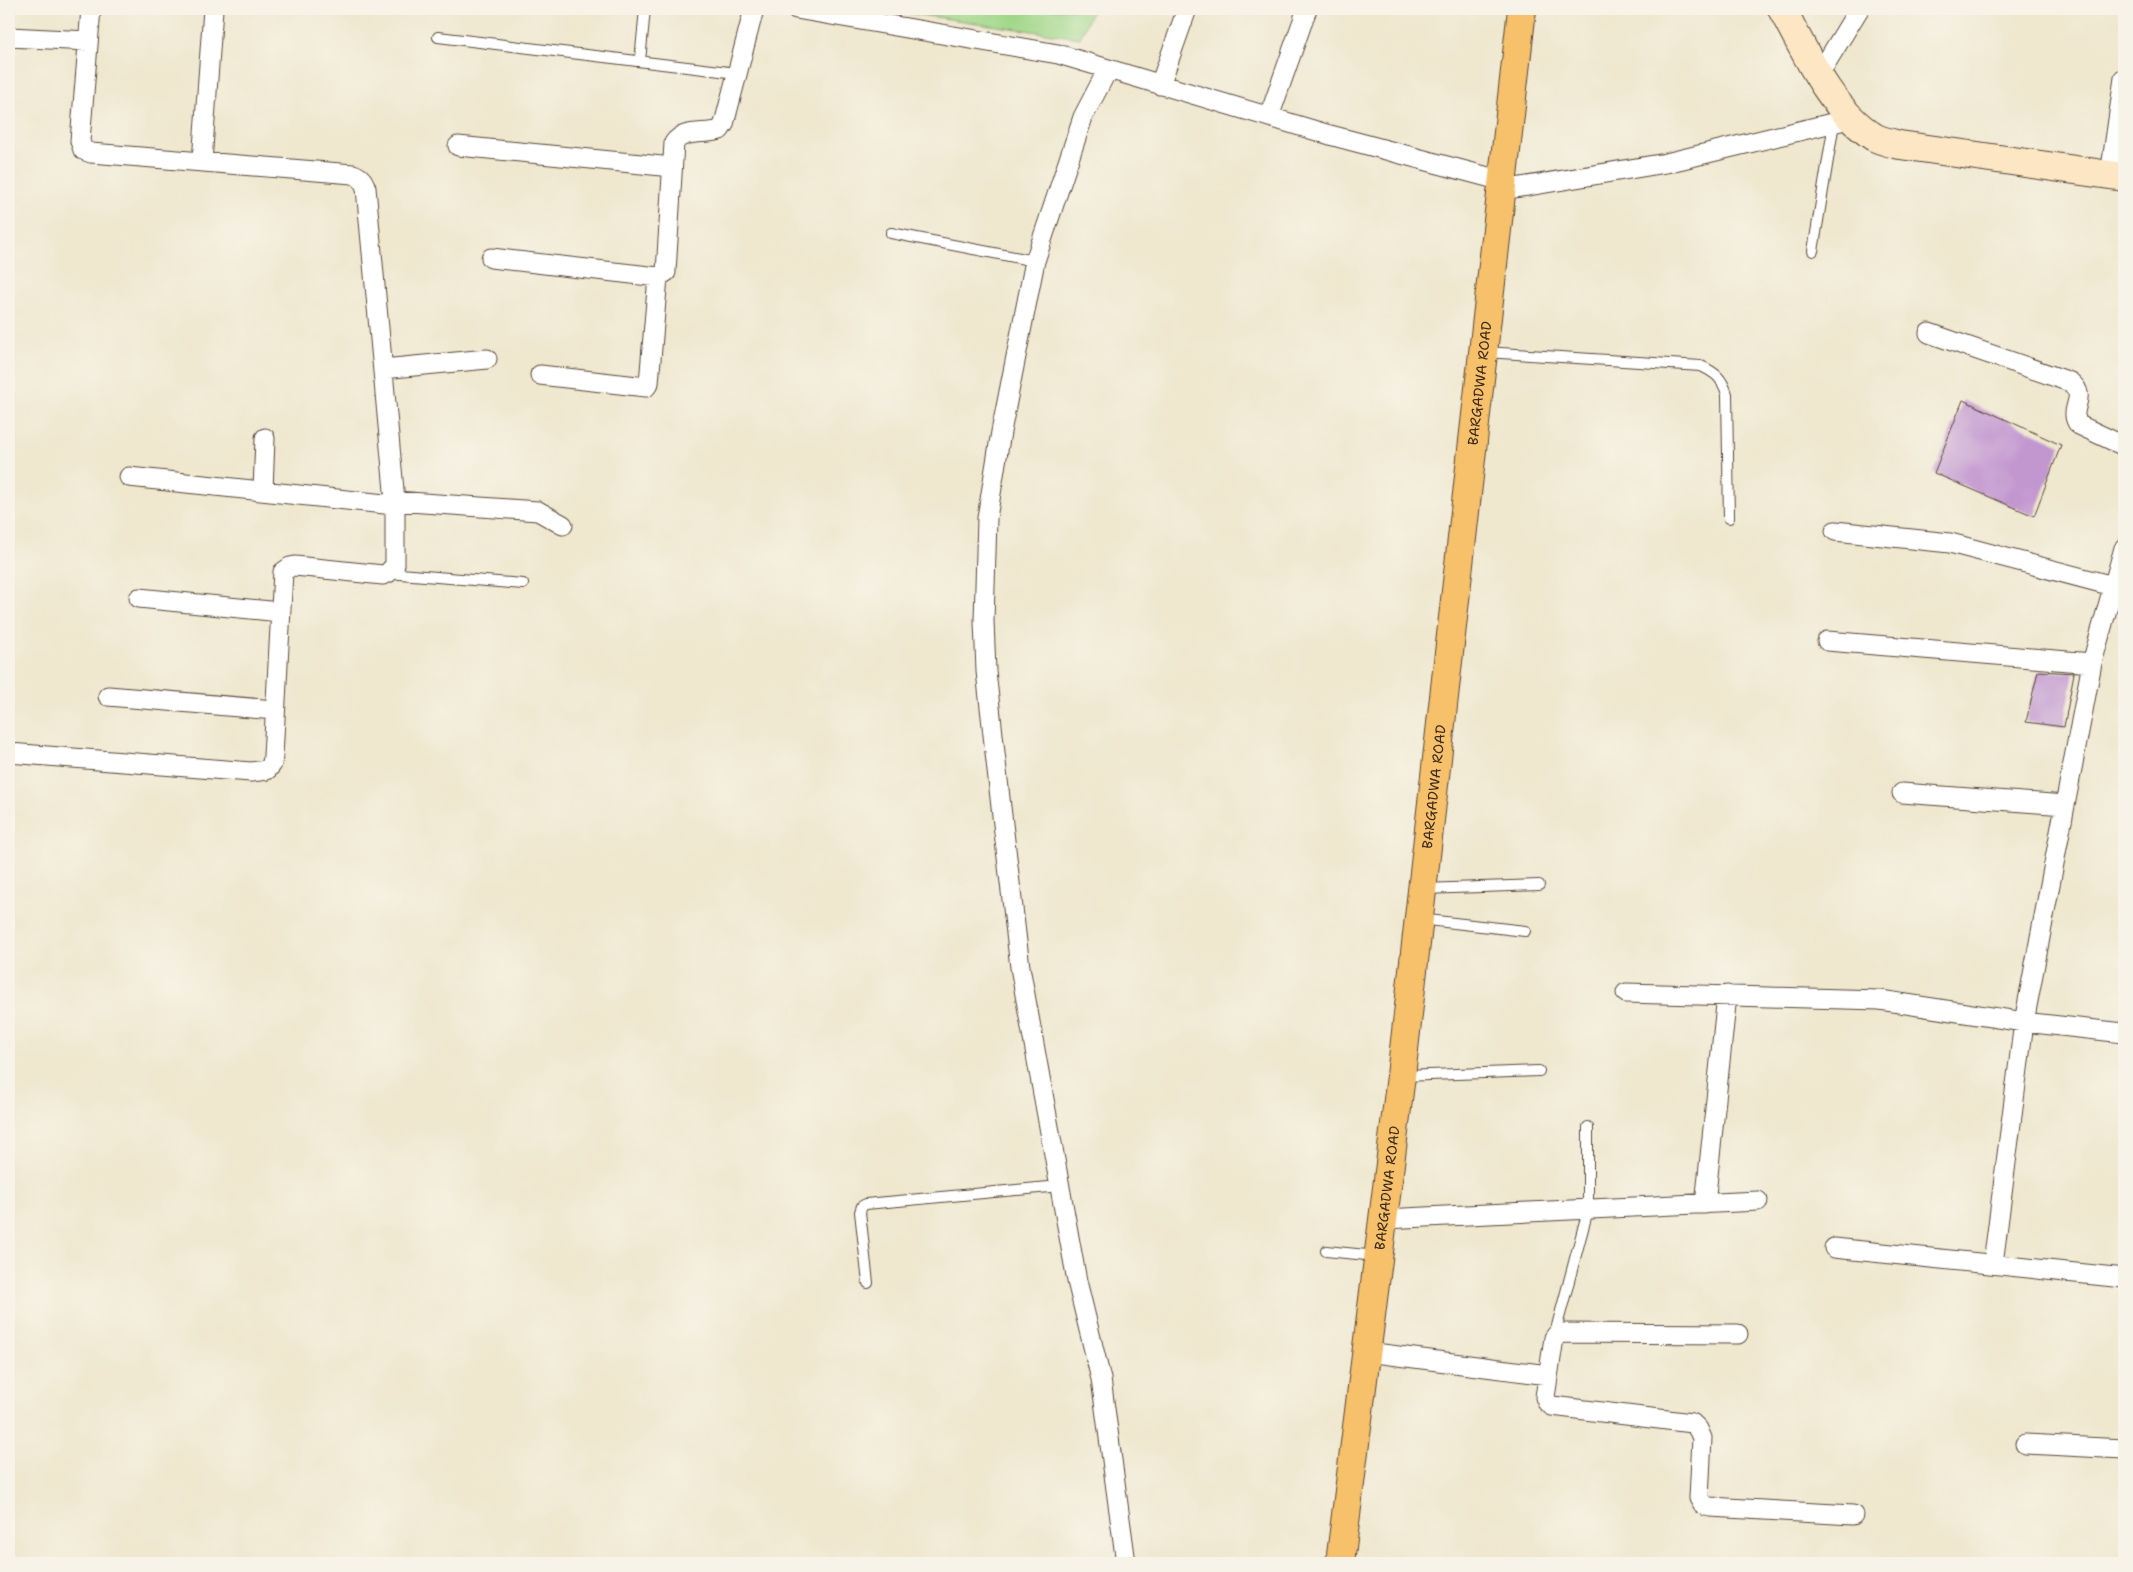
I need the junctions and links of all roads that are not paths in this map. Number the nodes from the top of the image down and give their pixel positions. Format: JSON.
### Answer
{"nodes":[{"id":1,"x":91,"y":9,"type":"edge"},
{"id":2,"x":212,"y":9,"type":"edge"},
{"id":3,"x":645,"y":9,"type":"edge"},
{"id":4,"x":754,"y":9,"type":"edge"},
{"id":5,"x":796,"y":9,"type":"edge"},
{"id":6,"x":1187,"y":9,"type":"edge"},
{"id":7,"x":1307,"y":9,"type":"edge"},
{"id":8,"x":1522,"y":9,"type":"edge"},
{"id":9,"x":1782,"y":9,"type":"edge"},
{"id":10,"x":1859,"y":9,"type":"edge"},
{"id":11,"x":9,"y":37,"type":"edge"},
{"id":12,"x":438,"y":37,"type":"dead end"},
{"id":13,"x":88,"y":41,"type":"junction"},
{"id":14,"x":1830,"y":57,"type":"junction"},
{"id":15,"x":640,"y":61,"type":"junction"},
{"id":16,"x":1108,"y":69,"type":"junction"},
{"id":17,"x":737,"y":73,"type":"junction"},
{"id":18,"x":2124,"y":78,"type":"edge"},
{"id":19,"x":1160,"y":85,"type":"junction"},
{"id":20,"x":1269,"y":117,"type":"junction"},
{"id":21,"x":1844,"y":121,"type":"junction"},
{"id":22,"x":458,"y":146,"type":"dead end"},
{"id":23,"x":202,"y":162,"type":"junction"},
{"id":24,"x":672,"y":167,"type":"junction"},
{"id":25,"x":2117,"y":176,"type":"edge"},
{"id":26,"x":1503,"y":186,"type":"junction"},
{"id":27,"x":891,"y":233,"type":"dead end"},
{"id":28,"x":1814,"y":251,"type":"dead end"},
{"id":29,"x":491,"y":258,"type":"dead end"},
{"id":30,"x":1035,"y":261,"type":"junction"},
{"id":31,"x":658,"y":277,"type":"junction"},
{"id":32,"x":1929,"y":333,"type":"dead end"},
{"id":33,"x":1485,"y":352,"type":"junction"},
{"id":34,"x":487,"y":360,"type":"dead end"},
{"id":35,"x":383,"y":368,"type":"junction"},
{"id":36,"x":540,"y":375,"type":"dead end"},
{"id":37,"x":265,"y":438,"type":"dead end"},
{"id":38,"x":2124,"y":446,"type":"edge"},
{"id":39,"x":130,"y":477,"type":"dead end"},
{"id":40,"x":263,"y":491,"type":"junction"},
{"id":41,"x":395,"y":503,"type":"junction"},
{"id":42,"x":1729,"y":518,"type":"dead end"},
{"id":43,"x":562,"y":525,"type":"dead end"},
{"id":44,"x":1835,"y":531,"type":"dead end"},
{"id":45,"x":2124,"y":548,"type":"edge"},
{"id":46,"x":388,"y":574,"type":"junction"},
{"id":47,"x":523,"y":584,"type":"dead end"},
{"id":48,"x":2113,"y":586,"type":"junction"},
{"id":49,"x":139,"y":598,"type":"dead end"},
{"id":50,"x":280,"y":612,"type":"junction"},
{"id":51,"x":1827,"y":641,"type":"dead end"},
{"id":52,"x":2092,"y":663,"type":"junction"},
{"id":53,"x":108,"y":696,"type":"dead end"},
{"id":54,"x":275,"y":710,"type":"junction"},
{"id":55,"x":9,"y":753,"type":"edge"},
{"id":56,"x":1902,"y":793,"type":"dead end"},
{"id":57,"x":2065,"y":805,"type":"junction"},
{"id":58,"x":1539,"y":885,"type":"dead end"},
{"id":59,"x":1423,"y":889,"type":"junction"},
{"id":60,"x":1419,"y":919,"type":"junction"},
{"id":61,"x":1524,"y":931,"type":"dead end"},
{"id":62,"x":1626,"y":993,"type":"dead end"},
{"id":63,"x":1727,"y":995,"type":"junction"},
{"id":64,"x":2024,"y":1022,"type":"junction"},
{"id":65,"x":2124,"y":1033,"type":"edge"},
{"id":66,"x":1539,"y":1071,"type":"dead end"},
{"id":67,"x":1401,"y":1076,"type":"junction"},
{"id":68,"x":1588,"y":1127,"type":"dead end"},
{"id":69,"x":1060,"y":1186,"type":"junction"},
{"id":70,"x":1758,"y":1201,"type":"dead end"},
{"id":71,"x":1705,"y":1204,"type":"junction"},
{"id":72,"x":1588,"y":1210,"type":"junction"},
{"id":73,"x":1384,"y":1219,"type":"junction"},
{"id":74,"x":1834,"y":1248,"type":"dead end"},
{"id":75,"x":1326,"y":1251,"type":"dead end"},
{"id":76,"x":1379,"y":1256,"type":"junction"},
{"id":77,"x":1994,"y":1264,"type":"junction"},
{"id":78,"x":2124,"y":1278,"type":"edge"},
{"id":79,"x":868,"y":1283,"type":"dead end"},
{"id":80,"x":1738,"y":1334,"type":"dead end"},
{"id":81,"x":1554,"y":1338,"type":"junction"},
{"id":82,"x":1367,"y":1352,"type":"junction"},
{"id":83,"x":1548,"y":1376,"type":"junction"},
{"id":84,"x":2025,"y":1444,"type":"dead end"},
{"id":85,"x":2124,"y":1449,"type":"edge"},
{"id":86,"x":1852,"y":1515,"type":"dead end"},
{"id":87,"x":1126,"y":1563,"type":"edge"},
{"id":88,"x":1340,"y":1563,"type":"edge"}],
"edges":[{"from":1,"to":13,"type":"street"},
{"from":2,"to":23,"type":"street"},
{"from":3,"to":15,"type":"lane"},
{"from":4,"to":17,"type":"street"},
{"from":5,"to":16,"type":"street"},
{"from":6,"to":19,"type":"street"},
{"from":7,"to":20,"type":"street"},
{"from":8,"to":26,"type":"main road","name":"BARGADWA ROAD"},
{"from":9,"to":14,"type":"street"},
{"from":10,"to":14,"type":"street"},
{"from":11,"to":13,"type":"street"},
{"from":12,"to":15,"type":"lane"},
{"from":13,"to":23,"type":"street"},
{"from":14,"to":21,"type":"street"},
{"from":15,"to":17,"type":"lane"},
{"from":16,"to":19,"type":"street"},
{"from":16,"to":30,"type":"street"},
{"from":17,"to":24,"type":"street"},
{"from":18,"to":25,"type":"street"},
{"from":19,"to":20,"type":"street"},
{"from":20,"to":26,"type":"street"},
{"from":21,"to":25,"type":"street"},
{"from":21,"to":26,"type":"street"},
{"from":21,"to":28,"type":"lane"},
{"from":22,"to":24,"type":"street"},
{"from":23,"to":35,"type":"street"},
{"from":24,"to":31,"type":"street"},
{"from":26,"to":33,"type":"main road","name":"BARGADWA ROAD"},
{"from":27,"to":30,"type":"lane"},
{"from":29,"to":31,"type":"street"},
{"from":30,"to":69,"type":"street"},
{"from":31,"to":36,"type":"street"},
{"from":32,"to":38,"type":"street"},
{"from":33,"to":42,"type":"lane"},
{"from":33,"to":59,"type":"main road","name":"BARGADWA ROAD"},
{"from":34,"to":35,"type":"street"},
{"from":35,"to":41,"type":"street"},
{"from":37,"to":40,"type":"street"},
{"from":39,"to":40,"type":"street"},
{"from":40,"to":41,"type":"street"},
{"from":41,"to":43,"type":"street"},
{"from":41,"to":46,"type":"street"},
{"from":44,"to":48,"type":"street"},
{"from":45,"to":48,"type":"street"},
{"from":46,"to":47,"type":"lane"},
{"from":46,"to":50,"type":"street"},
{"from":48,"to":52,"type":"street"},
{"from":49,"to":50,"type":"street"},
{"from":50,"to":54,"type":"street"},
{"from":51,"to":52,"type":"street"},
{"from":52,"to":57,"type":"street"},
{"from":53,"to":54,"type":"street"},
{"from":54,"to":55,"type":"street"},
{"from":56,"to":57,"type":"street"},
{"from":57,"to":64,"type":"street"},
{"from":58,"to":59,"type":"lane"},
{"from":59,"to":60,"type":"main road","name":"BARGADWA ROAD"},
{"from":60,"to":61,"type":"lane"},
{"from":60,"to":67,"type":"main road","name":"BARGADWA ROAD"},
{"from":62,"to":63,"type":"street"},
{"from":63,"to":64,"type":"street"},
{"from":63,"to":71,"type":"street"},
{"from":64,"to":65,"type":"street"},
{"from":64,"to":77,"type":"street"},
{"from":66,"to":67,"type":"lane"},
{"from":67,"to":73,"type":"main road","name":"BARGADWA ROAD"},
{"from":68,"to":72,"type":"lane"},
{"from":69,"to":79,"type":"lane"},
{"from":69,"to":87,"type":"street"},
{"from":70,"to":71,"type":"street"},
{"from":71,"to":72,"type":"street"},
{"from":72,"to":73,"type":"street"},
{"from":72,"to":81,"type":"lane"},
{"from":73,"to":76,"type":"main road","name":"BARGADWA ROAD"},
{"from":74,"to":77,"type":"street"},
{"from":75,"to":76,"type":"lane"},
{"from":76,"to":82,"type":"main road","name":"BARGADWA ROAD"},
{"from":77,"to":78,"type":"street"},
{"from":80,"to":81,"type":"street"},
{"from":81,"to":83,"type":"street"},
{"from":82,"to":83,"type":"street"},
{"from":82,"to":88,"type":"main road","name":"BARGADWA ROAD"},
{"from":83,"to":86,"type":"street"},
{"from":84,"to":85,"type":"street"}]}
